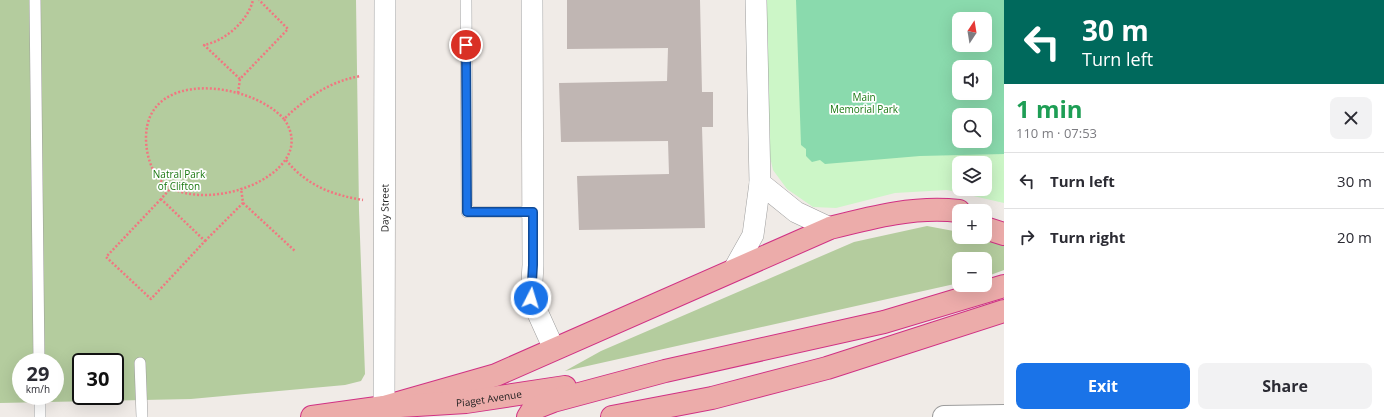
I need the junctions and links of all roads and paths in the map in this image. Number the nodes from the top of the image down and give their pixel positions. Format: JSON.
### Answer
{"nodes":[{"id":1,"x":35,"y":0,"type":"edge"},
{"id":2,"x":253,"y":0,"type":"edge"},
{"id":3,"x":259,"y":0,"type":"edge"},
{"id":4,"x":385,"y":0,"type":"edge"},
{"id":5,"x":466,"y":0,"type":"edge"},
{"id":6,"x":532,"y":0,"type":"edge"},
{"id":7,"x":756,"y":0,"type":"edge"},
{"id":8,"x":361,"y":76,"type":"dead end"},
{"id":9,"x":240,"y":79,"type":"junction"},
{"id":10,"x":238,"y":93,"type":"junction"},
{"id":11,"x":284,"y":119,"type":"junction"},
{"id":12,"x":286,"y":160,"type":"junction"},
{"id":13,"x":760,"y":183,"type":"junction"},
{"id":14,"x":241,"y":188,"type":"junction"},
{"id":15,"x":170,"y":189,"type":"junction"},
{"id":16,"x":161,"y":199,"type":"junction"},
{"id":17,"x":363,"y":200,"type":"dead end"},
{"id":18,"x":243,"y":203,"type":"junction"},
{"id":19,"x":952,"y":211,"type":"edge"},
{"id":20,"x":533,"y":212,"type":"junction"},
{"id":21,"x":992,"y":217,"type":"edge"},
{"id":22,"x":1004,"y":220,"type":"edge"},
{"id":23,"x":952,"y":223,"type":"edge"},
{"id":24,"x":830,"y":228,"type":"junction"},
{"id":25,"x":992,"y":230,"type":"edge"},
{"id":26,"x":1004,"y":234,"type":"edge"},
{"id":27,"x":205,"y":241,"type":"junction"},
{"id":28,"x":295,"y":251,"type":"dead end"},
{"id":29,"x":734,"y":269,"type":"junction"},
{"id":30,"x":1004,"y":286,"type":"edge"},
{"id":31,"x":1004,"y":311,"type":"edge"},
{"id":32,"x":554,"y":349,"type":"junction"},
{"id":33,"x":39,"y":353,"type":"edge"},
{"id":34,"x":140,"y":363,"type":"dead end"},
{"id":35,"x":665,"y":372,"type":"junction"},
{"id":36,"x":40,"y":405,"type":"edge"},
{"id":37,"x":384,"y":412,"type":"edge"},
{"id":38,"x":1001,"y":416,"type":"edge"},
{"id":39,"x":40,"y":417,"type":"edge"},
{"id":40,"x":142,"y":417,"type":"edge"},
{"id":41,"x":312,"y":417,"type":"edge"},
{"id":42,"x":528,"y":417,"type":"edge"},
{"id":43,"x":612,"y":417,"type":"edge"},
{"id":44,"x":944,"y":417,"type":"edge"}],
"edges":[{"from":1,"to":33,"type":"lane"},
{"from":2,"to":9,"type":"path"},
{"from":3,"to":9,"type":"path"},
{"from":4,"to":37,"type":"street","name":"Day Street"},
{"from":5,"to":20,"type":"lane"},
{"from":6,"to":20,"type":"street"},
{"from":7,"to":13,"type":"street"},
{"from":8,"to":11,"type":"path"},
{"from":9,"to":10,"type":"path"},
{"from":10,"to":11,"type":"path"},
{"from":10,"to":15,"type":"path"},
{"from":11,"to":12,"type":"path"},
{"from":12,"to":14,"type":"path"},
{"from":12,"to":17,"type":"path"},
{"from":13,"to":24,"type":"street"},
{"from":13,"to":29,"type":"street"},
{"from":14,"to":15,"type":"path"},
{"from":14,"to":18,"type":"path"},
{"from":15,"to":16,"type":"path"},
{"from":16,"to":27,"type":"path"},
{"from":16,"to":27,"type":"path"},
{"from":18,"to":27,"type":"path"},
{"from":18,"to":28,"type":"path"},
{"from":19,"to":24,"type":"highway"},
{"from":20,"to":32,"type":"street"},
{"from":21,"to":22,"type":"highway"},
{"from":23,"to":24,"type":"highway"},
{"from":24,"to":29,"type":"highway"},
{"from":25,"to":26,"type":"highway"},
{"from":29,"to":32,"type":"highway"},
{"from":30,"to":35,"type":"highway"},
{"from":31,"to":43,"type":"highway"},
{"from":32,"to":37,"type":"highway"},
{"from":34,"to":40,"type":"lane"},
{"from":35,"to":37,"type":"highway","name":"Piaget Avenue"},
{"from":35,"to":42,"type":"highway"},
{"from":36,"to":39,"type":"lane"},
{"from":37,"to":41,"type":"highway","name":"Piaget Avenue"},
{"from":38,"to":44,"type":"street"}]}
